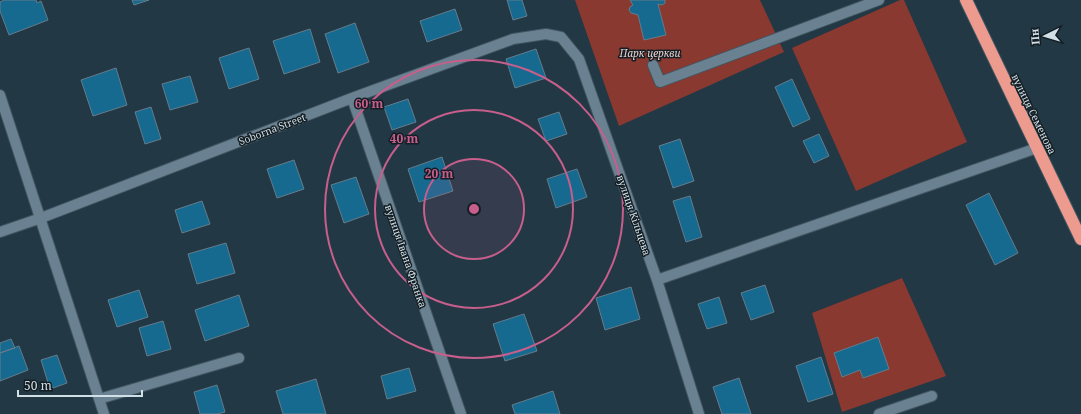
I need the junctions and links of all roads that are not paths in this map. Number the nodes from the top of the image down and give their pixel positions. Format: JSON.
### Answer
{"nodes":[{"id":1,"x":879,"y":0,"type":"edge"},
{"id":2,"x":966,"y":0,"type":"edge"},
{"id":3,"x":546,"y":34,"type":"joint"},
{"id":4,"x":653,"y":65,"type":"dead end"},
{"id":5,"x":0,"y":95,"type":"edge"},
{"id":6,"x":352,"y":98,"type":"junction"},
{"id":7,"x":1037,"y":148,"type":"junction"},
{"id":8,"x":41,"y":218,"type":"junction"},
{"id":9,"x":0,"y":232,"type":"edge"},
{"id":10,"x":1081,"y":239,"type":"edge"},
{"id":11,"x":657,"y":280,"type":"junction"},
{"id":12,"x":239,"y":358,"type":"dead end"},
{"id":13,"x":932,"y":396,"type":"dead end"},
{"id":14,"x":99,"y":399,"type":"junction"},
{"id":15,"x":104,"y":414,"type":"edge"},
{"id":16,"x":461,"y":414,"type":"edge"},
{"id":17,"x":699,"y":414,"type":"edge"},
{"id":18,"x":879,"y":414,"type":"edge"}],
"edges":[{"from":1,"to":4,"type":"street"},
{"from":2,"to":7,"type":"highway","name":"вулиця Семенова"},
{"from":3,"to":6,"type":"street","name":"Soborna Street"},
{"from":3,"to":11,"type":"street","name":"вулиця Кільцева"},
{"from":5,"to":8,"type":"street"},
{"from":6,"to":8,"type":"street","name":"Soborna Street"},
{"from":6,"to":16,"type":"street","name":"вулиця Івана Франка"},
{"from":7,"to":10,"type":"highway","name":"вулиця Семенова"},
{"from":7,"to":11,"type":"street"},
{"from":8,"to":9,"type":"street","name":"Soborna Street"},
{"from":8,"to":14,"type":"street"},
{"from":11,"to":17,"type":"street","name":"вулиця Кільцева"},
{"from":12,"to":14,"type":"street"},
{"from":13,"to":18,"type":"street"},
{"from":14,"to":15,"type":"street"}]}
